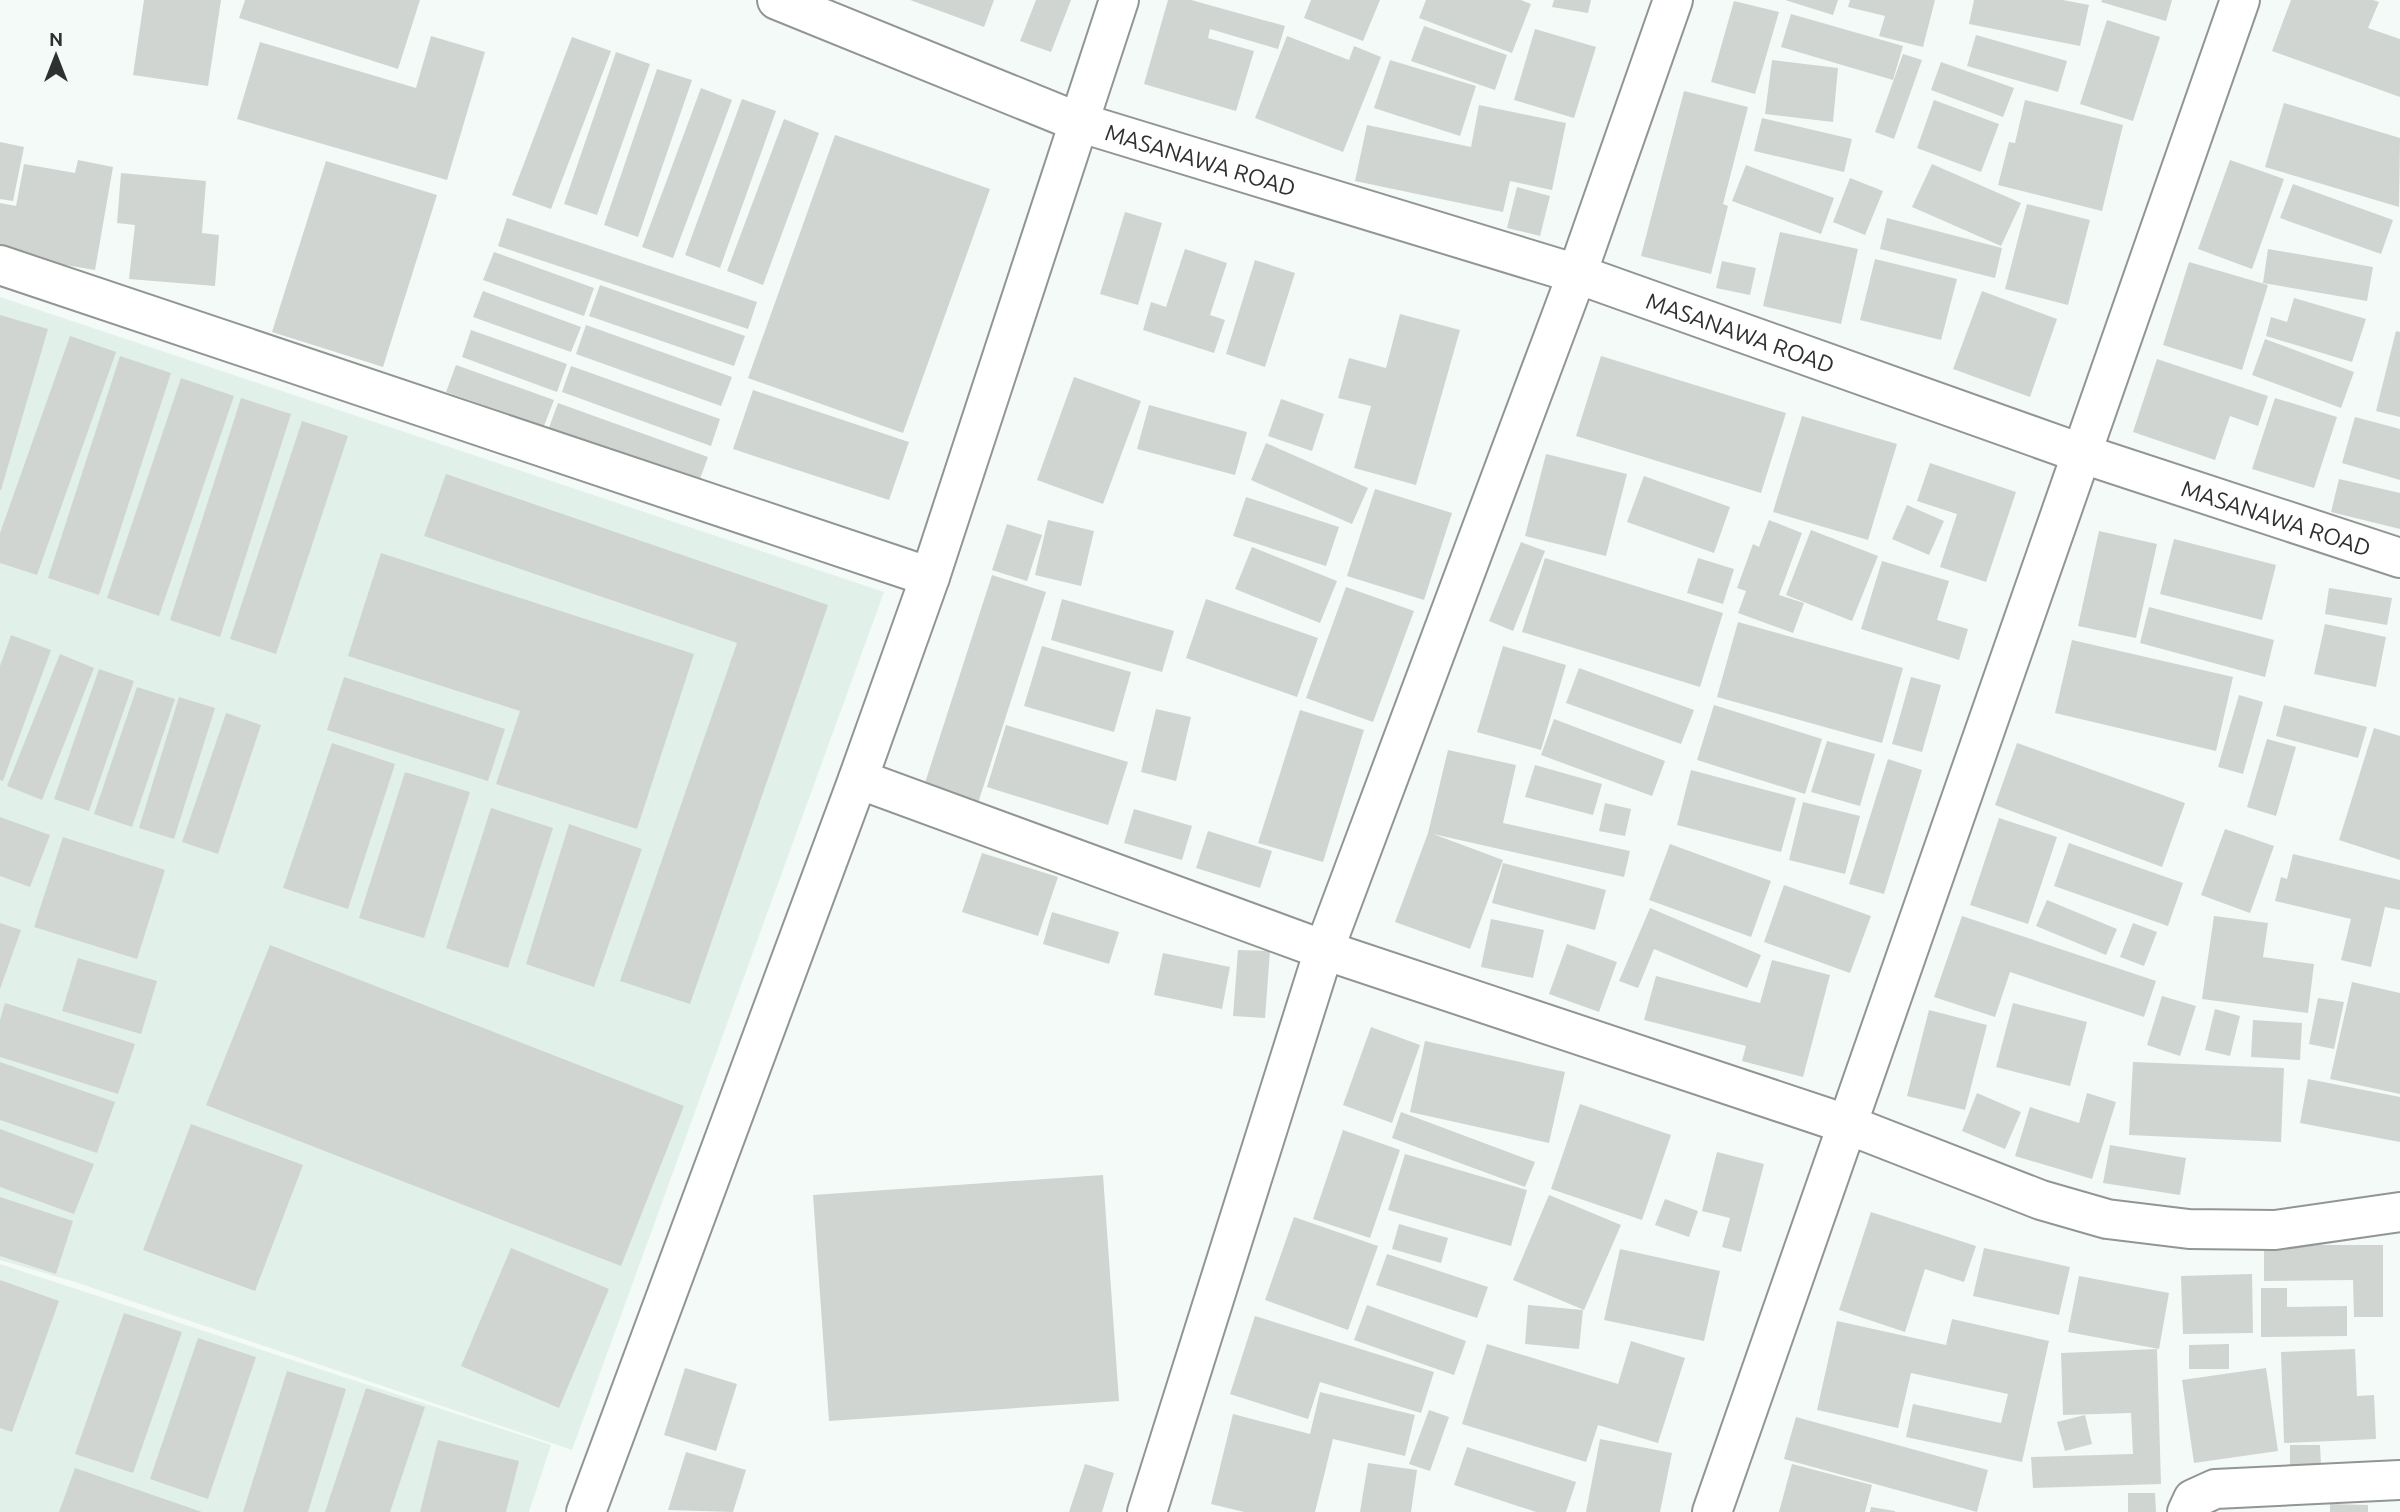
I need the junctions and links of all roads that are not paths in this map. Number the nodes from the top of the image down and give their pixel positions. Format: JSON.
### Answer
{"nodes":[{"id":1,"x":777,"y":0,"type":"edge"},
{"id":2,"x":1119,"y":0,"type":"edge"},
{"id":3,"x":1672,"y":0,"type":"edge"},
{"id":4,"x":2240,"y":0,"type":"edge"},
{"id":5,"x":1079,"y":122,"type":"junction"},
{"id":6,"x":0,"y":265,"type":"edge"},
{"id":7,"x":1577,"y":274,"type":"junction"},
{"id":8,"x":2083,"y":454,"type":"junction"},
{"id":9,"x":2400,"y":558,"type":"edge"},
{"id":10,"x":930,"y":577,"type":"junction"},
{"id":11,"x":858,"y":779,"type":"junction"},
{"id":12,"x":1325,"y":950,"type":"junction"},
{"id":13,"x":1846,"y":1124,"type":"junction"},
{"id":14,"x":2400,"y":1212,"type":"edge"},
{"id":15,"x":2400,"y":1480,"type":"edge"},
{"id":16,"x":586,"y":1512,"type":"edge"},
{"id":17,"x":1147,"y":1512,"type":"edge"},
{"id":18,"x":1712,"y":1512,"type":"edge"},
{"id":19,"x":2187,"y":1512,"type":"edge"}],
"edges":[{"from":1,"to":5,"type":"street","name":"MASANAWA ROAD"},
{"from":2,"to":5,"type":"street"},
{"from":3,"to":7,"type":"street"},
{"from":4,"to":8,"type":"street"},
{"from":5,"to":7,"type":"street","name":"MASANAWA ROAD"},
{"from":5,"to":10,"type":"street"},
{"from":6,"to":10,"type":"street"},
{"from":7,"to":8,"type":"street","name":"MASANAWA ROAD"},
{"from":7,"to":12,"type":"street"},
{"from":8,"to":9,"type":"street","name":"MASANAWA ROAD"},
{"from":8,"to":13,"type":"street"},
{"from":10,"to":11,"type":"street"},
{"from":11,"to":12,"type":"street"},
{"from":11,"to":16,"type":"street"},
{"from":12,"to":13,"type":"street"},
{"from":12,"to":17,"type":"street"},
{"from":13,"to":14,"type":"street"},
{"from":13,"to":18,"type":"street"},
{"from":15,"to":19,"type":"street"}]}
